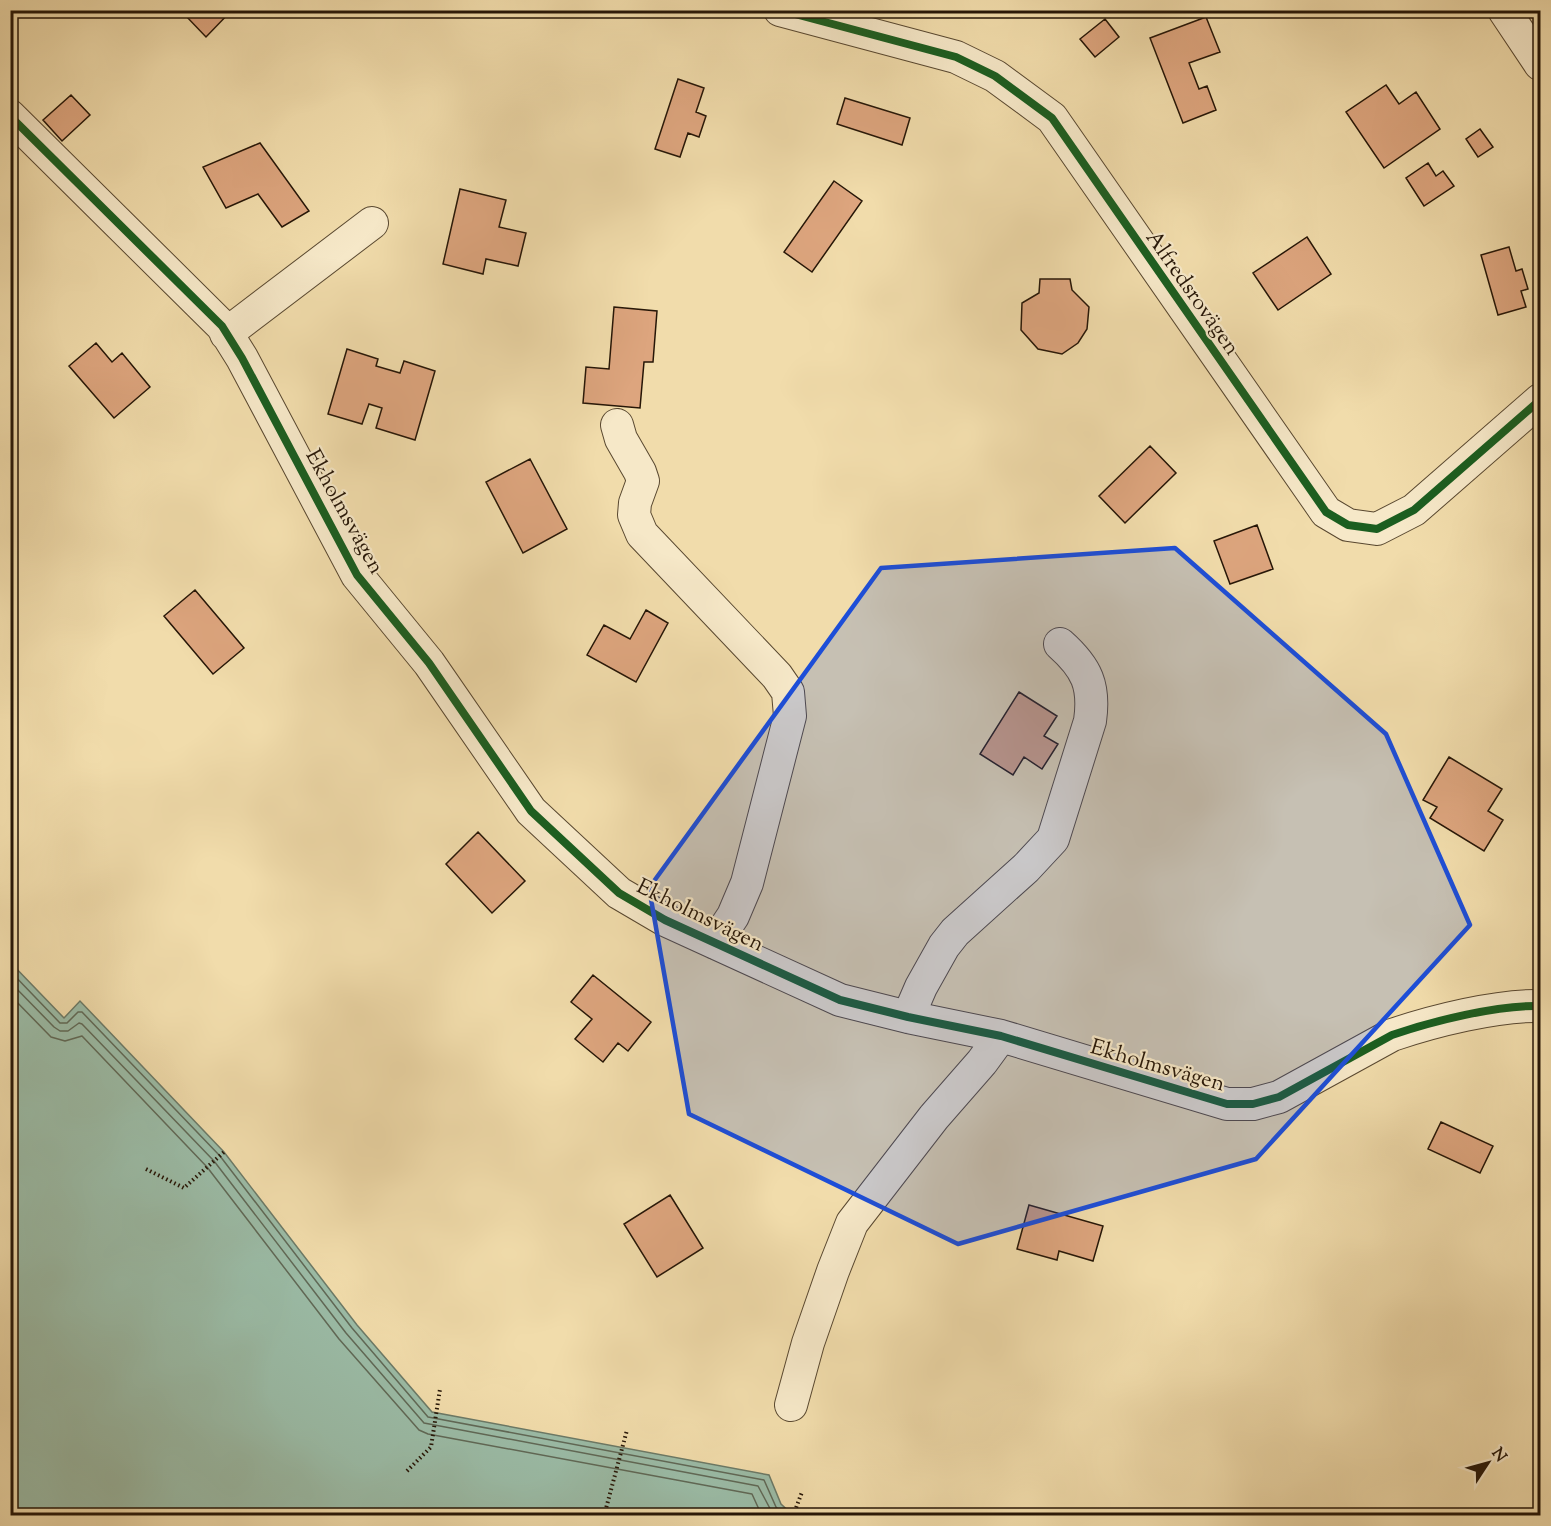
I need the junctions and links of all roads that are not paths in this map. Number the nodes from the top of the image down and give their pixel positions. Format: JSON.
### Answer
{"nodes":[{"id":1,"x":780,"y":10,"type":"edge"},
{"id":2,"x":1504,"y":10,"type":"edge"},
{"id":3,"x":1540,"y":64,"type":"edge"},
{"id":4,"x":10,"y":116,"type":"edge"},
{"id":5,"x":372,"y":223,"type":"dead end"},
{"id":6,"x":226,"y":334,"type":"junction"},
{"id":7,"x":1540,"y":400,"type":"edge"},
{"id":8,"x":617,"y":425,"type":"dead end"},
{"id":9,"x":1060,"y":644,"type":"dead end"},
{"id":10,"x":715,"y":942,"type":"junction"},
{"id":11,"x":1540,"y":1006,"type":"edge"},
{"id":12,"x":908,"y":1017,"type":"junction"},
{"id":13,"x":1001,"y":1036,"type":"junction"},
{"id":14,"x":791,"y":1405,"type":"dead end"}],
"edges":[{"from":1,"to":7,"type":"street","name":"Alfredsrovägen"},
{"from":2,"to":3,"type":"street"},
{"from":4,"to":6,"type":"street","name":"Ekholmsvägen"},
{"from":5,"to":6,"type":"street"},
{"from":6,"to":10,"type":"street","name":"Ekholmsvägen"},
{"from":8,"to":10,"type":"street","name":"Ekholmsvägen"},
{"from":9,"to":12,"type":"street"},
{"from":10,"to":12,"type":"street","name":"Ekholmsvägen"},
{"from":11,"to":13,"type":"street","name":"Ekholmsvägen"},
{"from":12,"to":13,"type":"street","name":"Ekholmsvägen"},
{"from":13,"to":14,"type":"street"}]}
